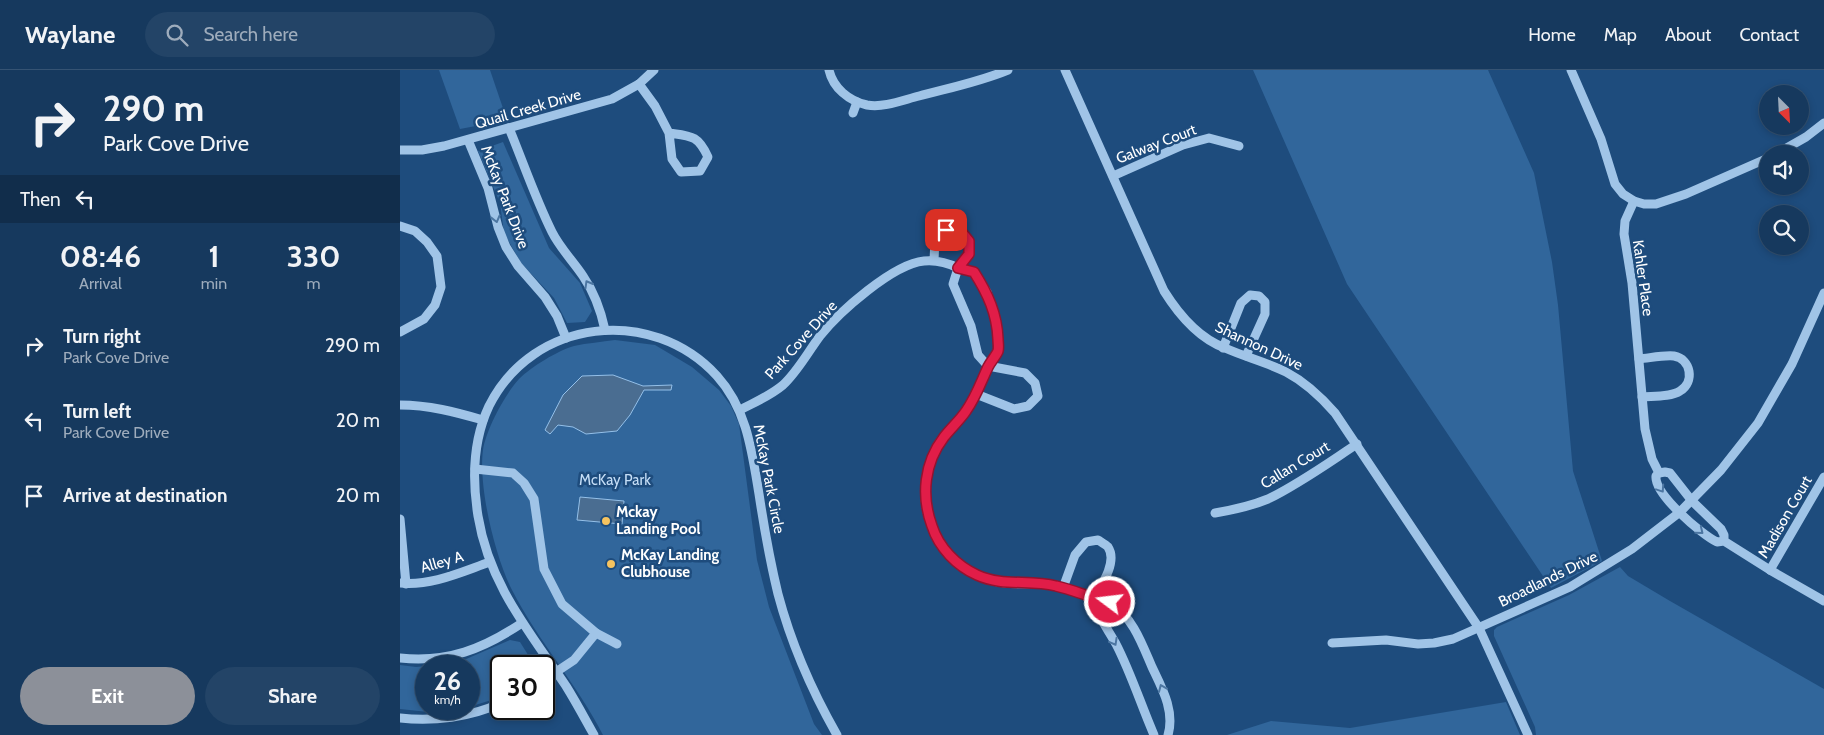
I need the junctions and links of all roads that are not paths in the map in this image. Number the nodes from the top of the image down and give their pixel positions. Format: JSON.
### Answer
{"nodes":[{"id":1,"x":654,"y":70,"type":"edge"},
{"id":2,"x":829,"y":70,"type":"edge"},
{"id":3,"x":1008,"y":70,"type":"edge"},
{"id":4,"x":1065,"y":70,"type":"edge"},
{"id":5,"x":1572,"y":70,"type":"edge"},
{"id":6,"x":639,"y":84,"type":"junction"},
{"id":7,"x":857,"y":102,"type":"junction"},
{"id":8,"x":853,"y":113,"type":"dead end"},
{"id":9,"x":1823,"y":126,"type":"edge"},
{"id":10,"x":509,"y":128,"type":"junction"},
{"id":11,"x":669,"y":133,"type":"junction"},
{"id":12,"x":468,"y":140,"type":"junction"},
{"id":13,"x":1792,"y":145,"type":"edge"},
{"id":14,"x":1239,"y":146,"type":"dead end"},
{"id":15,"x":400,"y":150,"type":"edge"},
{"id":16,"x":1759,"y":162,"type":"edge"},
{"id":17,"x":1113,"y":176,"type":"junction"},
{"id":18,"x":1634,"y":201,"type":"junction"},
{"id":19,"x":400,"y":226,"type":"edge"},
{"id":20,"x":934,"y":261,"type":"junction"},
{"id":21,"x":958,"y":268,"type":"junction"},
{"id":22,"x":1824,"y":293,"type":"edge"},
{"id":23,"x":605,"y":330,"type":"junction"},
{"id":24,"x":400,"y":332,"type":"edge"},
{"id":25,"x":566,"y":338,"type":"junction"},
{"id":26,"x":1223,"y":348,"type":"junction"},
{"id":27,"x":1246,"y":356,"type":"junction"},
{"id":28,"x":1639,"y":359,"type":"junction"},
{"id":29,"x":988,"y":366,"type":"junction"},
{"id":30,"x":976,"y":394,"type":"junction"},
{"id":31,"x":1642,"y":397,"type":"junction"},
{"id":32,"x":400,"y":405,"type":"edge"},
{"id":33,"x":740,"y":410,"type":"junction"},
{"id":34,"x":484,"y":420,"type":"junction"},
{"id":35,"x":1357,"y":444,"type":"junction"},
{"id":36,"x":475,"y":469,"type":"junction"},
{"id":37,"x":1659,"y":472,"type":"junction"},
{"id":38,"x":1824,"y":477,"type":"edge"},
{"id":39,"x":1692,"y":501,"type":"junction"},
{"id":40,"x":1680,"y":512,"type":"junction"},
{"id":41,"x":1216,"y":514,"type":"dead end"},
{"id":42,"x":400,"y":519,"type":"edge"},
{"id":43,"x":1724,"y":541,"type":"junction"},
{"id":44,"x":490,"y":562,"type":"junction"},
{"id":45,"x":1770,"y":570,"type":"junction"},
{"id":46,"x":403,"y":583,"type":"edge"},
{"id":47,"x":1063,"y":588,"type":"junction"},
{"id":48,"x":1094,"y":599,"type":"junction"},
{"id":49,"x":1824,"y":601,"type":"edge"},
{"id":50,"x":522,"y":623,"type":"junction"},
{"id":51,"x":1478,"y":628,"type":"junction"},
{"id":52,"x":596,"y":634,"type":"junction"},
{"id":53,"x":1332,"y":643,"type":"dead end"},
{"id":54,"x":617,"y":644,"type":"dead end"},
{"id":55,"x":544,"y":655,"type":"edge"},
{"id":56,"x":400,"y":658,"type":"edge"},
{"id":57,"x":555,"y":672,"type":"joint"},
{"id":58,"x":490,"y":707,"type":"edge"},
{"id":59,"x":400,"y":718,"type":"edge"},
{"id":60,"x":594,"y":735,"type":"edge"},
{"id":61,"x":837,"y":735,"type":"edge"},
{"id":62,"x":1154,"y":735,"type":"edge"},
{"id":63,"x":1168,"y":735,"type":"edge"},
{"id":64,"x":1528,"y":735,"type":"edge"}],
"edges":[{"from":1,"to":6,"type":"street","name":"Quail Creek Drive"},
{"from":2,"to":7,"type":"street"},
{"from":3,"to":7,"type":"street"},
{"from":4,"to":17,"type":"street","name":"Shannon Drive"},
{"from":5,"to":18,"type":"street"},
{"from":6,"to":10,"type":"street","name":"Quail Creek Drive"},
{"from":6,"to":11,"type":"street"},
{"from":7,"to":8,"type":"street"},
{"from":9,"to":13,"type":"street"},
{"from":10,"to":12,"type":"street","name":"Quail Creek Drive"},
{"from":23,"to":10,"type":"street","one_way":true},
{"from":11,"to":11,"type":"street"},
{"from":12,"to":15,"type":"street","name":"Quail Creek Drive"},
{"from":12,"to":25,"type":"street","name":"McKay Park Drive","one_way":true},
{"from":14,"to":17,"type":"street","name":"Galway Court"},
{"from":16,"to":18,"type":"street"},
{"from":17,"to":26,"type":"street","name":"Shannon Drive"},
{"from":18,"to":28,"type":"street","name":"Kahler Place"},
{"from":19,"to":24,"type":"street"},
{"from":20,"to":21,"type":"street","name":"Park Cove Drive"},
{"from":20,"to":21,"type":"street"},
{"from":20,"to":33,"type":"street","name":"Park Cove Drive"},
{"from":21,"to":29,"type":"street"},
{"from":21,"to":29,"type":"street","name":"Park Cove Drive"},
{"from":22,"to":39,"type":"street","name":"Broadlands Drive"},
{"from":23,"to":25,"type":"street","name":"McKay Park Circle"},
{"from":23,"to":33,"type":"street","name":"McKay Park Circle"},
{"from":25,"to":34,"type":"street","name":"McKay Park Circle"},
{"from":26,"to":27,"type":"street","name":"Shannon Drive"},
{"from":26,"to":27,"type":"street"},
{"from":27,"to":35,"type":"street","name":"Shannon Drive"},
{"from":28,"to":31,"type":"street","name":"Kahler Place"},
{"from":28,"to":31,"type":"street"},
{"from":29,"to":30,"type":"street","name":"Park Cove Drive"},
{"from":29,"to":30,"type":"street"},
{"from":30,"to":47,"type":"street","name":"Park Cove Drive"},
{"from":31,"to":37,"type":"street","name":"Kahler Place"},
{"from":32,"to":34,"type":"street"},
{"from":33,"to":61,"type":"street","name":"McKay Park Circle"},
{"from":34,"to":36,"type":"street","name":"McKay Park Circle"},
{"from":35,"to":41,"type":"street","name":"Callan Court"},
{"from":35,"to":51,"type":"street","name":"Shannon Drive"},
{"from":36,"to":44,"type":"street","name":"McKay Park Circle"},
{"from":36,"to":52,"type":"street"},
{"from":37,"to":39,"type":"street"},
{"from":37,"to":40,"type":"street","name":"Kahler Place","one_way":true},
{"from":38,"to":45,"type":"street","name":"Madison Court"},
{"from":39,"to":40,"type":"street","name":"Broadlands Drive"},
{"from":39,"to":43,"type":"street"},
{"from":40,"to":43,"type":"street","name":"Kahler Place","one_way":true},
{"from":40,"to":51,"type":"street","name":"Broadlands Drive"},
{"from":42,"to":46,"type":"street"},
{"from":43,"to":45,"type":"street","name":"Kahler Place"},
{"from":44,"to":46,"type":"street","name":"Alley A"},
{"from":44,"to":50,"type":"street","name":"McKay Park Circle"},
{"from":45,"to":49,"type":"street","name":"Kahler Place"},
{"from":47,"to":48,"type":"street","name":"Park Cove Drive"},
{"from":47,"to":48,"type":"street"},
{"from":48,"to":62,"type":"street","one_way":true},
{"from":63,"to":48,"type":"street","name":"Park Cove Drive","one_way":true},
{"from":50,"to":55,"type":"street","name":"McKay Park Circle"},
{"from":50,"to":56,"type":"street"},
{"from":51,"to":53,"type":"street","name":"Broadlands Drive"},
{"from":51,"to":64,"type":"street","name":"Shannon Drive"},
{"from":52,"to":54,"type":"street"},
{"from":52,"to":57,"type":"street"},
{"from":57,"to":60,"type":"street","name":"McKay Park Circle"},
{"from":58,"to":59,"type":"street"}]}
